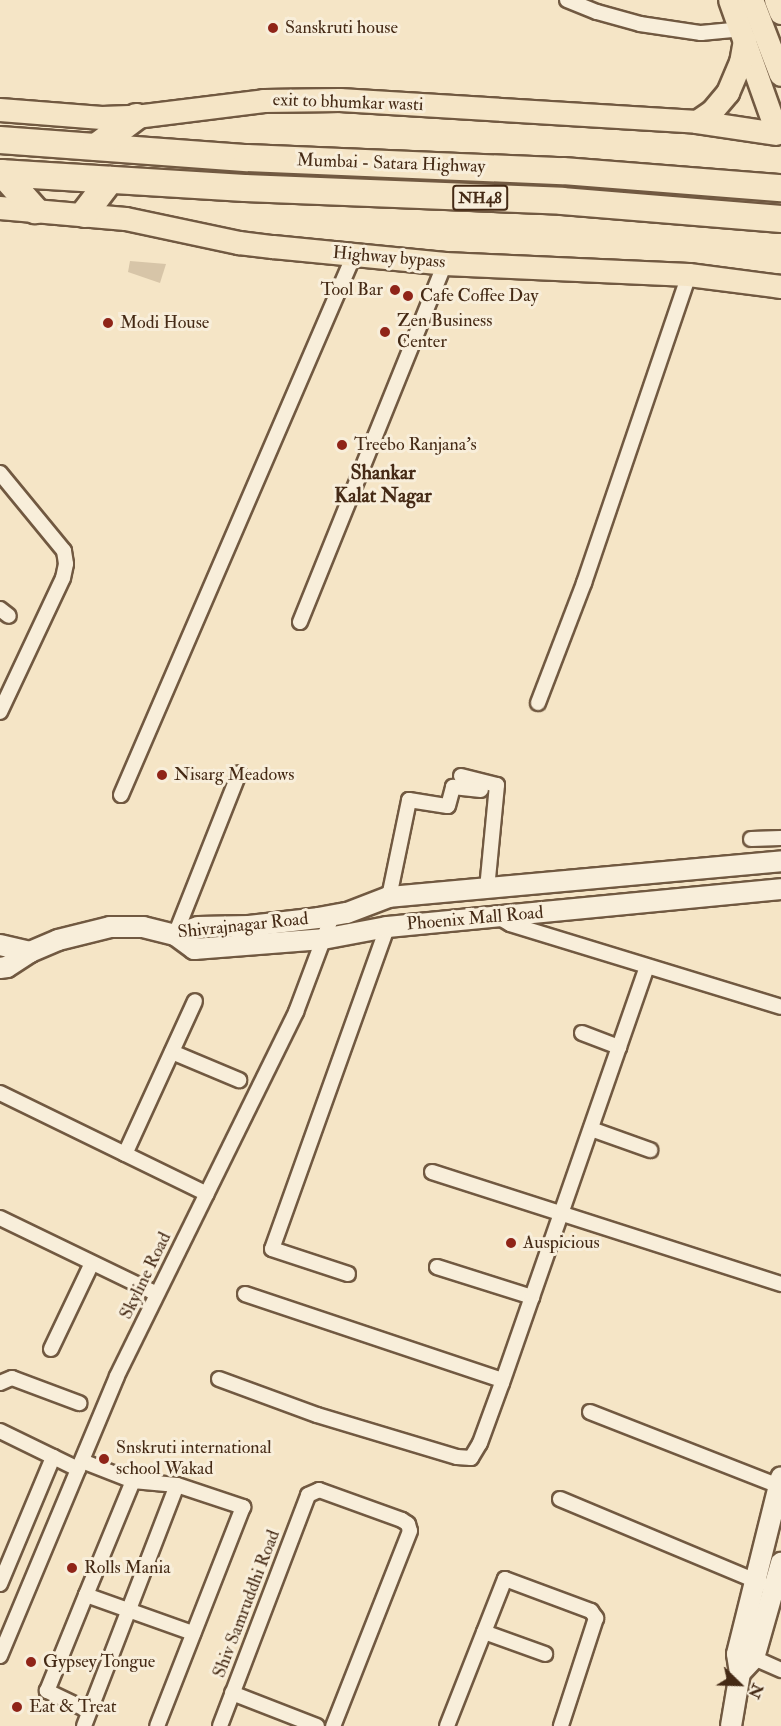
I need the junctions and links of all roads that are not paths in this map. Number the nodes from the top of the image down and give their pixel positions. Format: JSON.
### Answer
{"nodes":[{"id":1,"x":567,"y":0,"type":"edge"},
{"id":2,"x":730,"y":0,"type":"edge"},
{"id":3,"x":752,"y":0,"type":"edge"},
{"id":4,"x":776,"y":0,"type":"edge"},
{"id":5,"x":781,"y":13,"type":"edge"},
{"id":6,"x":744,"y":34,"type":"junction"},
{"id":7,"x":781,"y":75,"type":"edge"},
{"id":8,"x":0,"y":110,"type":"edge"},
{"id":9,"x":136,"y":117,"type":"junction"},
{"id":10,"x":697,"y":122,"type":"junction"},
{"id":11,"x":0,"y":126,"type":"edge"},
{"id":12,"x":779,"y":134,"type":"edge"},
{"id":13,"x":11,"y":140,"type":"edge"},
{"id":14,"x":96,"y":147,"type":"junction"},
{"id":15,"x":1,"y":173,"type":"edge"},
{"id":16,"x":110,"y":180,"type":"junction"},
{"id":17,"x":781,"y":188,"type":"edge"},
{"id":18,"x":0,"y":208,"type":"edge"},
{"id":19,"x":35,"y":210,"type":"junction"},
{"id":20,"x":84,"y":214,"type":"junction"},
{"id":21,"x":781,"y":219,"type":"edge"},
{"id":22,"x":354,"y":255,"type":"junction"},
{"id":23,"x":445,"y":264,"type":"junction"},
{"id":24,"x":689,"y":275,"type":"junction"},
{"id":25,"x":781,"y":287,"type":"edge"},
{"id":26,"x":0,"y":473,"type":"edge"},
{"id":27,"x":300,"y":622,"type":"dead end"},
{"id":28,"x":538,"y":704,"type":"dead end"},
{"id":29,"x":0,"y":712,"type":"edge"},
{"id":30,"x":239,"y":773,"type":"dead end"},
{"id":31,"x":461,"y":776,"type":"dead end"},
{"id":32,"x":481,"y":790,"type":"dead end"},
{"id":33,"x":121,"y":795,"type":"dead end"},
{"id":34,"x":781,"y":838,"type":"edge"},
{"id":35,"x":750,"y":839,"type":"dead end"},
{"id":36,"x":781,"y":861,"type":"edge"},
{"id":37,"x":487,"y":889,"type":"junction"},
{"id":38,"x":781,"y":889,"type":"edge"},
{"id":39,"x":389,"y":897,"type":"junction"},
{"id":40,"x":340,"y":914,"type":"junction"},
{"id":41,"x":498,"y":917,"type":"junction"},
{"id":42,"x":387,"y":927,"type":"junction"},
{"id":43,"x":175,"y":935,"type":"junction"},
{"id":44,"x":323,"y":939,"type":"junction"},
{"id":45,"x":0,"y":945,"type":"edge"},
{"id":46,"x":30,"y":952,"type":"junction"},
{"id":47,"x":647,"y":966,"type":"junction"},
{"id":48,"x":0,"y":968,"type":"edge"},
{"id":49,"x":195,"y":1001,"type":"dead end"},
{"id":50,"x":781,"y":1007,"type":"edge"},
{"id":51,"x":582,"y":1033,"type":"dead end"},
{"id":52,"x":619,"y":1047,"type":"junction"},
{"id":53,"x":172,"y":1052,"type":"junction"},
{"id":54,"x":239,"y":1080,"type":"dead end"},
{"id":55,"x":0,"y":1093,"type":"edge"},
{"id":56,"x":591,"y":1129,"type":"junction"},
{"id":57,"x":650,"y":1150,"type":"dead end"},
{"id":58,"x":126,"y":1154,"type":"junction"},
{"id":59,"x":432,"y":1172,"type":"dead end"},
{"id":60,"x":207,"y":1194,"type":"junction"},
{"id":61,"x":562,"y":1213,"type":"junction"},
{"id":62,"x":0,"y":1218,"type":"edge"},
{"id":63,"x":92,"y":1263,"type":"junction"},
{"id":64,"x":437,"y":1267,"type":"dead end"},
{"id":65,"x":348,"y":1274,"type":"dead end"},
{"id":66,"x":781,"y":1284,"type":"edge"},
{"id":67,"x":157,"y":1294,"type":"junction"},
{"id":68,"x":245,"y":1294,"type":"dead end"},
{"id":69,"x":532,"y":1297,"type":"junction"},
{"id":70,"x":51,"y":1349,"type":"dead end"},
{"id":71,"x":219,"y":1378,"type":"dead end"},
{"id":72,"x":502,"y":1380,"type":"junction"},
{"id":73,"x":0,"y":1383,"type":"edge"},
{"id":74,"x":79,"y":1403,"type":"dead end"},
{"id":75,"x":590,"y":1412,"type":"dead end"},
{"id":76,"x":3,"y":1432,"type":"edge"},
{"id":77,"x":0,"y":1447,"type":"edge"},
{"id":78,"x":53,"y":1456,"type":"junction"},
{"id":79,"x":80,"y":1465,"type":"junction"},
{"id":80,"x":133,"y":1481,"type":"junction"},
{"id":81,"x":780,"y":1484,"type":"edge"},
{"id":82,"x":177,"y":1485,"type":"junction"},
{"id":83,"x":560,"y":1498,"type":"dead end"},
{"id":84,"x":781,"y":1563,"type":"edge"},
{"id":85,"x":756,"y":1581,"type":"junction"},
{"id":86,"x":0,"y":1584,"type":"edge"},
{"id":87,"x":86,"y":1595,"type":"junction"},
{"id":88,"x":775,"y":1600,"type":"edge"},
{"id":89,"x":128,"y":1611,"type":"junction"},
{"id":90,"x":484,"y":1632,"type":"junction"},
{"id":91,"x":193,"y":1633,"type":"junction"},
{"id":92,"x":545,"y":1654,"type":"dead end"},
{"id":93,"x":0,"y":1656,"type":"edge"},
{"id":94,"x":754,"y":1658,"type":"junction"},
{"id":95,"x":781,"y":1670,"type":"edge"},
{"id":96,"x":740,"y":1673,"type":"junction"},
{"id":97,"x":232,"y":1693,"type":"junction"},
{"id":98,"x":89,"y":1711,"type":"junction"},
{"id":99,"x":84,"y":1726,"type":"edge"},
{"id":100,"x":157,"y":1726,"type":"edge"},
{"id":101,"x":220,"y":1726,"type":"edge"},
{"id":102,"x":317,"y":1726,"type":"edge"},
{"id":103,"x":333,"y":1726,"type":"edge"},
{"id":104,"x":447,"y":1726,"type":"edge"},
{"id":105,"x":561,"y":1726,"type":"edge"},
{"id":106,"x":731,"y":1726,"type":"edge"}],
"edges":[{"from":1,"to":6,"type":"street"},
{"from":2,"to":6,"type":"main road"},
{"from":3,"to":7,"type":"main road"},
{"from":4,"to":5,"type":"main road"},
{"from":6,"to":10,"type":"main road"},
{"from":6,"to":12,"type":"main road"},
{"from":8,"to":9,"type":"main road","name":"exit to bhumkar wasti"},
{"from":9,"to":10,"type":"main road","name":"exit to bhumkar wasti"},
{"from":9,"to":14,"type":"highway"},
{"from":10,"to":12,"type":"main road","name":"exit to bhumkar wasti"},
{"from":11,"to":13,"type":"highway"},
{"from":13,"to":14,"type":"highway","name":"Mumbai - Satara Highway","number":"NH48"},
{"from":14,"to":17,"type":"highway","name":"Mumbai - Satara Highway","number":"NH48"},
{"from":15,"to":16,"type":"highway","name":"Mumbai - Satara Highway","number":"NH48"},
{"from":15,"to":19,"type":"highway"},
{"from":16,"to":20,"type":"highway"},
{"from":16,"to":21,"type":"highway","name":"Mumbai - Satara Highway","number":"NH48"},
{"from":18,"to":19,"type":"main road","name":"Highway bypass"},
{"from":19,"to":20,"type":"main road","name":"Highway bypass"},
{"from":20,"to":22,"type":"main road","name":"Highway bypass"},
{"from":22,"to":23,"type":"main road","name":"Highway bypass"},
{"from":22,"to":33,"type":"street"},
{"from":23,"to":24,"type":"main road","name":"Highway bypass"},
{"from":23,"to":27,"type":"street"},
{"from":24,"to":25,"type":"main road","name":"Highway bypass"},
{"from":24,"to":28,"type":"street"},
{"from":26,"to":29,"type":"street"},
{"from":30,"to":43,"type":"street"},
{"from":31,"to":37,"type":"street"},
{"from":32,"to":39,"type":"street"},
{"from":34,"to":35,"type":"street"},
{"from":36,"to":37,"type":"street","name":"Phoenix Mall Road"},
{"from":37,"to":39,"type":"street","name":"Phoenix Mall Road"},
{"from":38,"to":41,"type":"street","name":"Phoenix Mall Road"},
{"from":39,"to":40,"type":"street","name":"Phoenix Mall Road"},
{"from":40,"to":43,"type":"street","name":"Shivrajnagar Road"},
{"from":40,"to":44,"type":"street","name":"Skyline Road"},
{"from":41,"to":42,"type":"street","name":"Phoenix Mall Road"},
{"from":41,"to":47,"type":"street"},
{"from":42,"to":44,"type":"street","name":"Phoenix Mall Road"},
{"from":42,"to":65,"type":"street"},
{"from":43,"to":44,"type":"street","name":"Phoenix Mall Road"},
{"from":43,"to":46,"type":"street","name":"Shivrajnagar Road"},
{"from":44,"to":60,"type":"street","name":"Skyline Road"},
{"from":45,"to":46,"type":"street"},
{"from":46,"to":48,"type":"street"},
{"from":47,"to":50,"type":"street"},
{"from":47,"to":52,"type":"street"},
{"from":49,"to":53,"type":"street"},
{"from":51,"to":52,"type":"street"},
{"from":52,"to":56,"type":"street"},
{"from":53,"to":54,"type":"street"},
{"from":53,"to":58,"type":"street"},
{"from":55,"to":58,"type":"street"},
{"from":56,"to":57,"type":"street"},
{"from":56,"to":61,"type":"street"},
{"from":58,"to":60,"type":"street"},
{"from":59,"to":61,"type":"street"},
{"from":60,"to":67,"type":"street","name":"Skyline Road"},
{"from":61,"to":66,"type":"street"},
{"from":61,"to":69,"type":"street"},
{"from":62,"to":63,"type":"street"},
{"from":63,"to":67,"type":"street"},
{"from":63,"to":70,"type":"street"},
{"from":64,"to":69,"type":"street"},
{"from":67,"to":79,"type":"street","name":"Skyline Road"},
{"from":68,"to":72,"type":"street"},
{"from":69,"to":72,"type":"street"},
{"from":71,"to":72,"type":"street"},
{"from":73,"to":74,"type":"street"},
{"from":75,"to":81,"type":"street"},
{"from":76,"to":77,"type":"street"},
{"from":76,"to":78,"type":"street"},
{"from":78,"to":79,"type":"street"},
{"from":78,"to":86,"type":"street"},
{"from":79,"to":80,"type":"street"},
{"from":79,"to":93,"type":"street","name":"Skyline Road"},
{"from":80,"to":82,"type":"street"},
{"from":80,"to":87,"type":"street"},
{"from":81,"to":85,"type":"street"},
{"from":82,"to":89,"type":"street"},
{"from":82,"to":91,"type":"street"},
{"from":83,"to":85,"type":"street"},
{"from":84,"to":88,"type":"street"},
{"from":85,"to":88,"type":"street"},
{"from":85,"to":96,"type":"street"},
{"from":87,"to":89,"type":"street"},
{"from":87,"to":98,"type":"street"},
{"from":88,"to":94,"type":"street"},
{"from":89,"to":91,"type":"street"},
{"from":89,"to":98,"type":"street"},
{"from":90,"to":92,"type":"street"},
{"from":90,"to":104,"type":"street"},
{"from":90,"to":105,"type":"street"},
{"from":91,"to":100,"type":"street"},
{"from":94,"to":95,"type":"street"},
{"from":94,"to":96,"type":"street"},
{"from":96,"to":106,"type":"street"},
{"from":97,"to":101,"type":"street","name":"Shiv Samruddhi Road"},
{"from":97,"to":102,"type":"street"},
{"from":97,"to":103,"type":"street","name":"Shiv Samruddhi Road"},
{"from":98,"to":99,"type":"street"}]}
